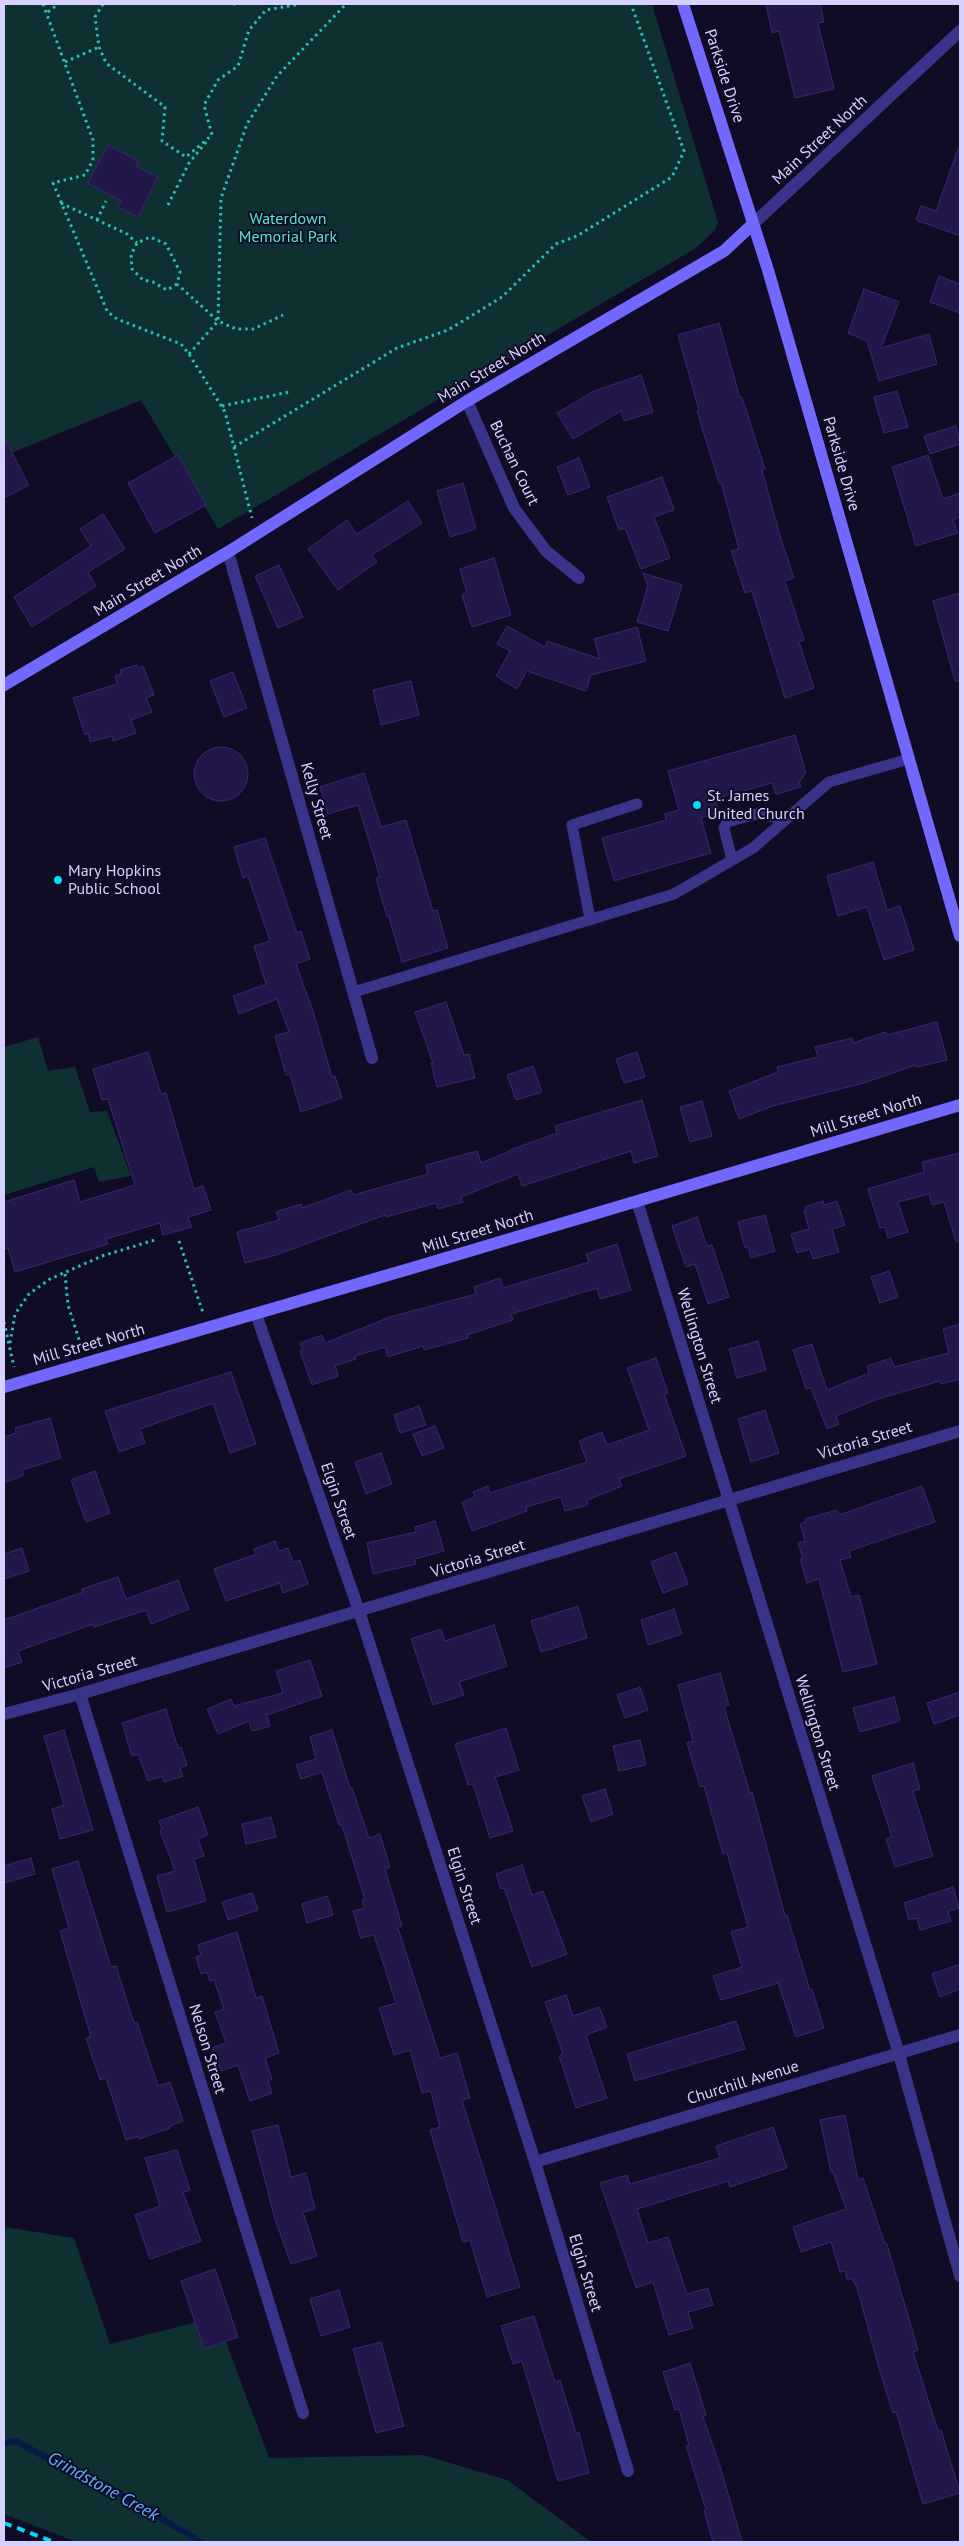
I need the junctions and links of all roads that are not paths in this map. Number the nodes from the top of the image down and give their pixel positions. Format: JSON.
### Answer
{"nodes":[{"id":1,"x":684,"y":4,"type":"edge"},
{"id":2,"x":960,"y":31,"type":"edge"},
{"id":3,"x":753,"y":224,"type":"junction"},
{"id":4,"x":467,"y":401,"type":"junction"},
{"id":5,"x":228,"y":552,"type":"junction"},
{"id":6,"x":579,"y":578,"type":"dead end"},
{"id":7,"x":4,"y":685,"type":"edge"},
{"id":8,"x":909,"y":759,"type":"junction"},
{"id":9,"x":637,"y":804,"type":"dead end"},
{"id":10,"x":784,"y":820,"type":"junction"},
{"id":11,"x":732,"y":860,"type":"junction"},
{"id":12,"x":590,"y":920,"type":"junction"},
{"id":13,"x":960,"y":936,"type":"edge"},
{"id":14,"x":354,"y":992,"type":"junction"},
{"id":15,"x":372,"y":1058,"type":"dead end"},
{"id":16,"x":960,"y":1104,"type":"edge"},
{"id":17,"x":637,"y":1201,"type":"junction"},
{"id":18,"x":256,"y":1314,"type":"junction"},
{"id":19,"x":4,"y":1387,"type":"edge"},
{"id":20,"x":960,"y":1431,"type":"edge"},
{"id":21,"x":730,"y":1500,"type":"junction"},
{"id":22,"x":359,"y":1611,"type":"junction"},
{"id":23,"x":80,"y":1694,"type":"junction"},
{"id":24,"x":4,"y":1714,"type":"edge"},
{"id":25,"x":960,"y":2035,"type":"edge"},
{"id":26,"x":898,"y":2054,"type":"junction"},
{"id":27,"x":535,"y":2162,"type":"junction"},
{"id":28,"x":960,"y":2276,"type":"edge"},
{"id":29,"x":303,"y":2412,"type":"dead end"},
{"id":30,"x":628,"y":2472,"type":"dead end"}],
"edges":[{"from":1,"to":3,"type":"main road","name":"Parkside Drive"},
{"from":2,"to":3,"type":"street","name":"Main Street North"},
{"from":3,"to":4,"type":"main road","name":"Main Street North"},
{"from":3,"to":8,"type":"main road","name":"Parkside Drive"},
{"from":4,"to":5,"type":"main road","name":"Main Street North"},
{"from":4,"to":6,"type":"street","name":"Buchan Court"},
{"from":5,"to":7,"type":"main road","name":"Main Street North"},
{"from":5,"to":14,"type":"street","name":"Kelly Street"},
{"from":8,"to":10,"type":"lane"},
{"from":8,"to":13,"type":"main road","name":"Parkside Drive"},
{"from":9,"to":12,"type":"lane"},
{"from":10,"to":11,"type":"lane"},
{"from":10,"to":11,"type":"lane"},
{"from":11,"to":12,"type":"lane"},
{"from":12,"to":14,"type":"lane"},
{"from":14,"to":15,"type":"street","name":"Kelly Street"},
{"from":16,"to":17,"type":"main road","name":"Mill Street North"},
{"from":17,"to":18,"type":"main road","name":"Mill Street North"},
{"from":17,"to":21,"type":"street","name":"Wellington Street"},
{"from":18,"to":19,"type":"main road","name":"Mill Street North"},
{"from":18,"to":22,"type":"street","name":"Elgin Street"},
{"from":20,"to":21,"type":"street","name":"Victoria Street"},
{"from":21,"to":22,"type":"street","name":"Victoria Street"},
{"from":21,"to":26,"type":"street","name":"Wellington Street"},
{"from":22,"to":23,"type":"street","name":"Victoria Street"},
{"from":22,"to":27,"type":"street","name":"Elgin Street"},
{"from":23,"to":24,"type":"street","name":"Victoria Street"},
{"from":23,"to":29,"type":"street","name":"Nelson Street"},
{"from":25,"to":26,"type":"street","name":"Churchill Avenue"},
{"from":26,"to":27,"type":"street","name":"Churchill Avenue"},
{"from":26,"to":28,"type":"street","name":"Wellington Street"},
{"from":27,"to":30,"type":"street","name":"Elgin Street"}]}
